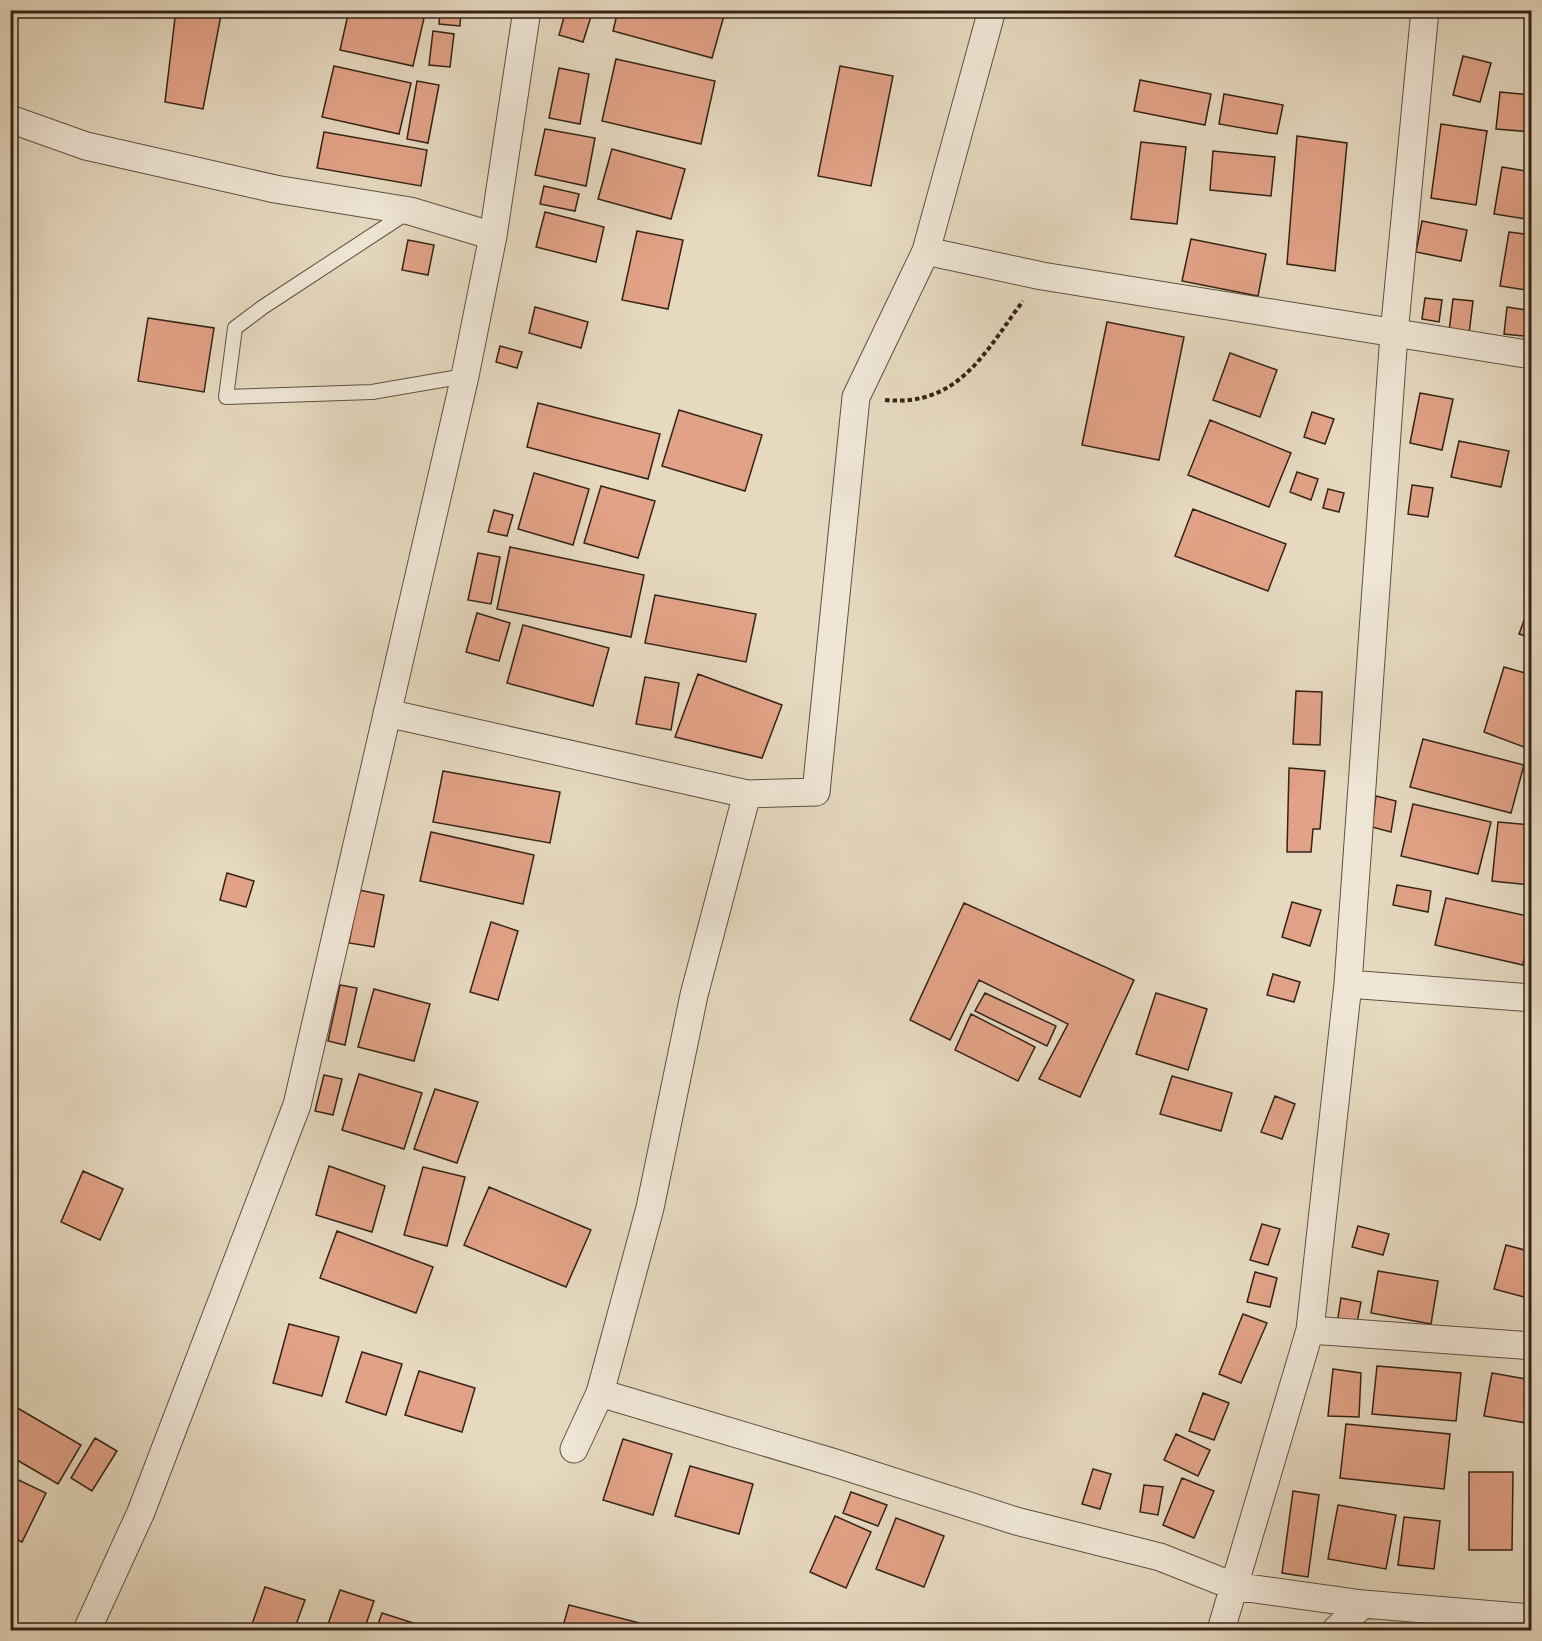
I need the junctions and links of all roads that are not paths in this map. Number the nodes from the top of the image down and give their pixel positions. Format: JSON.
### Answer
{"nodes":[{"id":1,"x":527,"y":10,"type":"edge"},
{"id":2,"x":992,"y":10,"type":"edge"},
{"id":3,"x":1425,"y":10,"type":"edge"},
{"id":4,"x":10,"y":119,"type":"edge"},
{"id":5,"x":410,"y":211,"type":"junction"},
{"id":6,"x":493,"y":236,"type":"junction"},
{"id":7,"x":926,"y":251,"type":"junction"},
{"id":8,"x":1395,"y":334,"type":"junction"},
{"id":9,"x":1532,"y":355,"type":"edge"},
{"id":10,"x":465,"y":376,"type":"junction"},
{"id":11,"x":387,"y":713,"type":"junction"},
{"id":12,"x":747,"y":794,"type":"junction"},
{"id":13,"x":1348,"y":984,"type":"junction"},
{"id":14,"x":1532,"y":998,"type":"edge"},
{"id":15,"x":1310,"y":1330,"type":"junction"},
{"id":16,"x":1532,"y":1346,"type":"edge"},
{"id":17,"x":600,"y":1392,"type":"junction"},
{"id":18,"x":574,"y":1449,"type":"dead end"},
{"id":19,"x":1233,"y":1586,"type":"junction"},
{"id":20,"x":1363,"y":1604,"type":"junction"},
{"id":21,"x":1532,"y":1618,"type":"edge"},
{"id":22,"x":1476,"y":1622,"type":"edge"},
{"id":23,"x":87,"y":1630,"type":"edge"},
{"id":24,"x":1221,"y":1630,"type":"edge"},
{"id":25,"x":1336,"y":1630,"type":"edge"}],
"edges":[{"from":1,"to":6,"type":"street"},
{"from":2,"to":7,"type":"street"},
{"from":3,"to":8,"type":"street"},
{"from":4,"to":5,"type":"street"},
{"from":5,"to":6,"type":"street"},
{"from":5,"to":10,"type":"lane"},
{"from":6,"to":10,"type":"street"},
{"from":7,"to":8,"type":"street"},
{"from":7,"to":12,"type":"street"},
{"from":8,"to":9,"type":"street"},
{"from":8,"to":13,"type":"street"},
{"from":10,"to":11,"type":"street"},
{"from":11,"to":12,"type":"street"},
{"from":11,"to":23,"type":"street"},
{"from":12,"to":17,"type":"street"},
{"from":13,"to":14,"type":"street"},
{"from":13,"to":15,"type":"street"},
{"from":15,"to":16,"type":"street"},
{"from":15,"to":19,"type":"street"},
{"from":17,"to":18,"type":"street"},
{"from":17,"to":19,"type":"street"},
{"from":19,"to":20,"type":"street"},
{"from":19,"to":24,"type":"street"},
{"from":20,"to":22,"type":"street"},
{"from":20,"to":25,"type":"street"},
{"from":21,"to":22,"type":"street"}]}
